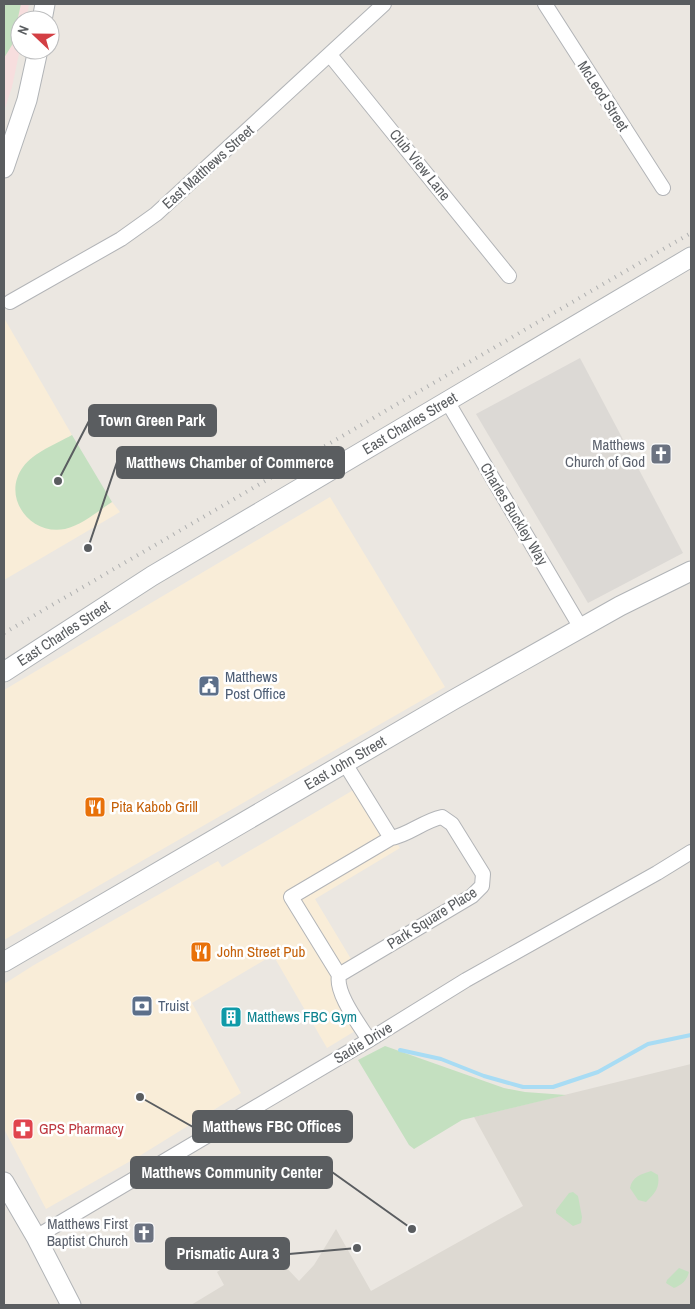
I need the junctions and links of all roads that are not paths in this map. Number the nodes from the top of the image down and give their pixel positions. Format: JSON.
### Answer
{"nodes":[{"id":1,"x":384,"y":4,"type":"edge"},
{"id":2,"x":545,"y":4,"type":"edge"},
{"id":3,"x":330,"y":55,"type":"junction"},
{"id":4,"x":36,"y":60,"type":"edge"},
{"id":5,"x":4,"y":168,"type":"edge"},
{"id":6,"x":663,"y":188,"type":"dead end"},
{"id":7,"x":691,"y":257,"type":"edge"},
{"id":8,"x":509,"y":276,"type":"dead end"},
{"id":9,"x":10,"y":302,"type":"dead end"},
{"id":10,"x":447,"y":401,"type":"junction"},
{"id":11,"x":691,"y":571,"type":"edge"},
{"id":12,"x":581,"y":628,"type":"junction"},
{"id":13,"x":4,"y":672,"type":"edge"},
{"id":14,"x":344,"y":762,"type":"junction"},
{"id":15,"x":391,"y":838,"type":"junction"},
{"id":16,"x":691,"y":852,"type":"edge"},
{"id":17,"x":4,"y":962,"type":"edge"},
{"id":18,"x":339,"y":975,"type":"junction"},
{"id":19,"x":369,"y":1040,"type":"junction"},
{"id":20,"x":4,"y":1182,"type":"edge"},
{"id":21,"x":36,"y":1238,"type":"junction"},
{"id":22,"x":71,"y":1305,"type":"edge"}],
"edges":[{"from":1,"to":3,"type":"street","name":"East Matthews Street"},
{"from":2,"to":6,"type":"street","name":"McLeod Street"},
{"from":3,"to":8,"type":"street","name":"Club View Lane"},
{"from":3,"to":9,"type":"street","name":"East Matthews Street"},
{"from":4,"to":5,"type":"main road"},
{"from":7,"to":10,"type":"main road","name":"East Charles Street"},
{"from":10,"to":12,"type":"street","name":"Charles Buckley Way"},
{"from":10,"to":13,"type":"main road","name":"East Charles Street"},
{"from":11,"to":12,"type":"main road","name":"East John Street"},
{"from":12,"to":14,"type":"main road","name":"East John Street"},
{"from":14,"to":15,"type":"street"},
{"from":14,"to":17,"type":"main road","name":"East John Street"},
{"from":15,"to":18,"type":"street","name":"Park Square Place"},
{"from":15,"to":18,"type":"street","name":"Park Square Place"},
{"from":16,"to":19,"type":"street","name":"Sadie Drive"},
{"from":18,"to":19,"type":"street","name":"Park Square Place"},
{"from":19,"to":21,"type":"street","name":"Sadie Drive"},
{"from":20,"to":21,"type":"main road"},
{"from":21,"to":22,"type":"main road"}]}
